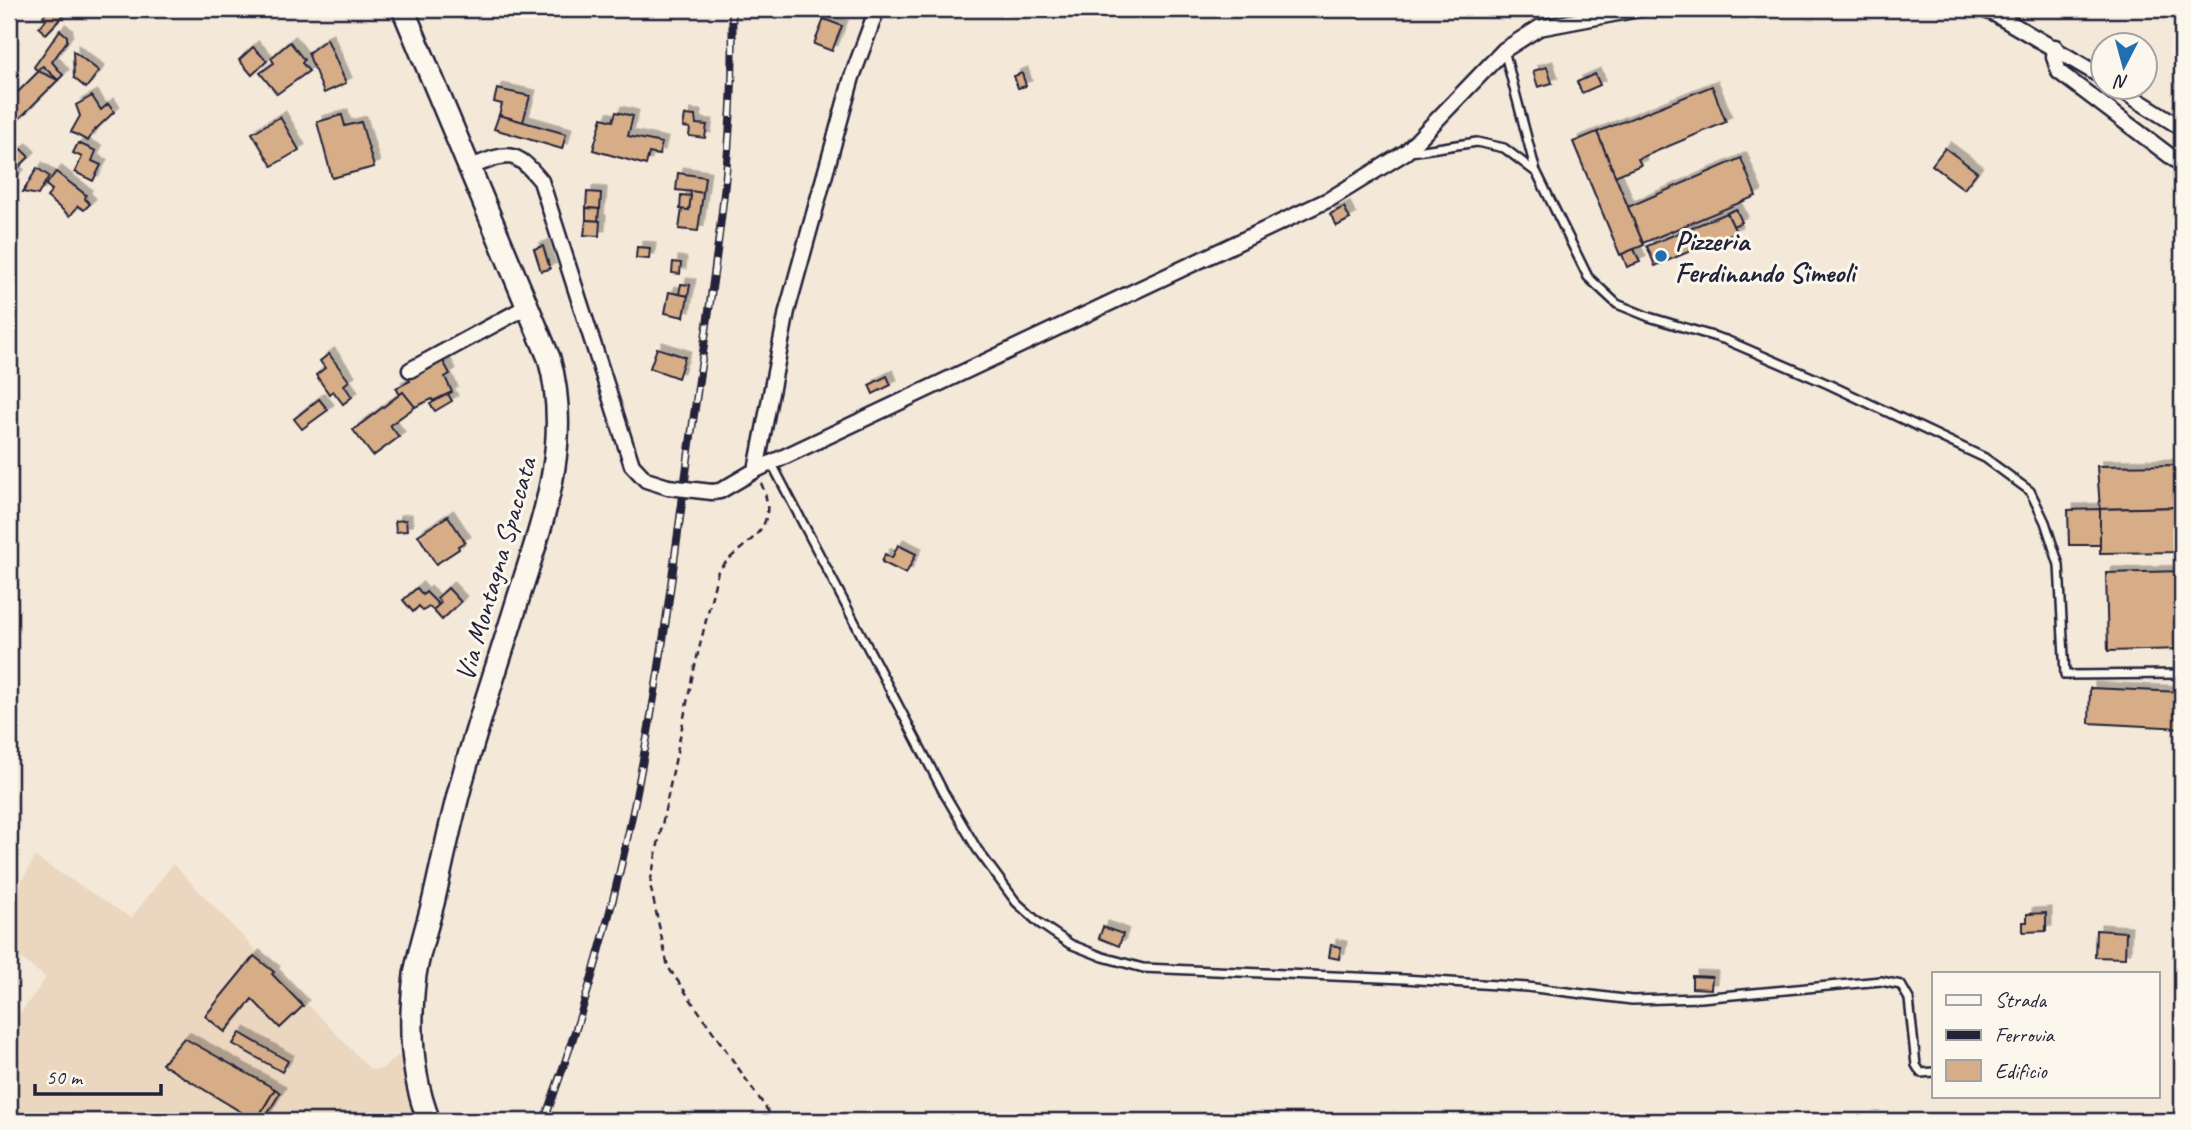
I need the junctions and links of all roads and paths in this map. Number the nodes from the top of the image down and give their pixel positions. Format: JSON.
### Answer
{"nodes":[{"id":1,"x":403,"y":9,"type":"edge"},
{"id":2,"x":877,"y":9,"type":"edge"},
{"id":3,"x":1639,"y":9,"type":"edge"},
{"id":4,"x":1981,"y":9,"type":"edge"},
{"id":5,"x":2054,"y":47,"type":"junction"},
{"id":6,"x":1504,"y":50,"type":"junction"},
{"id":7,"x":2090,"y":69,"type":"edge"},
{"id":8,"x":2140,"y":102,"type":"edge"},
{"id":9,"x":2182,"y":128,"type":"edge"},
{"id":10,"x":1406,"y":152,"type":"junction"},
{"id":11,"x":2182,"y":165,"type":"edge"},
{"id":12,"x":471,"y":167,"type":"junction"},
{"id":13,"x":1536,"y":173,"type":"junction"},
{"id":14,"x":528,"y":306,"type":"junction"},
{"id":15,"x":410,"y":370,"type":"dead end"},
{"id":16,"x":772,"y":464,"type":"junction"},
{"id":17,"x":756,"y":470,"type":"junction"},
{"id":18,"x":2182,"y":674,"type":"edge"},
{"id":19,"x":1932,"y":1072,"type":"edge"},
{"id":20,"x":429,"y":1121,"type":"edge"},
{"id":21,"x":775,"y":1121,"type":"edge"}],
"edges":[{"from":1,"to":12,"type":"main road","name":"Via Montagna Spaccata"},
{"from":2,"to":17,"type":"street"},
{"from":3,"to":6,"type":"street"},
{"from":4,"to":5,"type":"street"},
{"from":5,"to":7,"type":"street"},
{"from":5,"to":11,"type":"street"},
{"from":6,"to":10,"type":"street"},
{"from":6,"to":13,"type":"lane"},
{"from":8,"to":9,"type":"street"},
{"from":10,"to":13,"type":"lane"},
{"from":10,"to":16,"type":"street"},
{"from":12,"to":14,"type":"main road","name":"Via Montagna Spaccata"},
{"from":12,"to":17,"type":"street","bridge":true},
{"from":13,"to":18,"type":"lane"},
{"from":14,"to":15,"type":"street"},
{"from":14,"to":20,"type":"main road","name":"Via Montagna Spaccata"},
{"from":16,"to":17,"type":"street"},
{"from":16,"to":19,"type":"lane"},
{"from":17,"to":21,"type":"path"}]}
